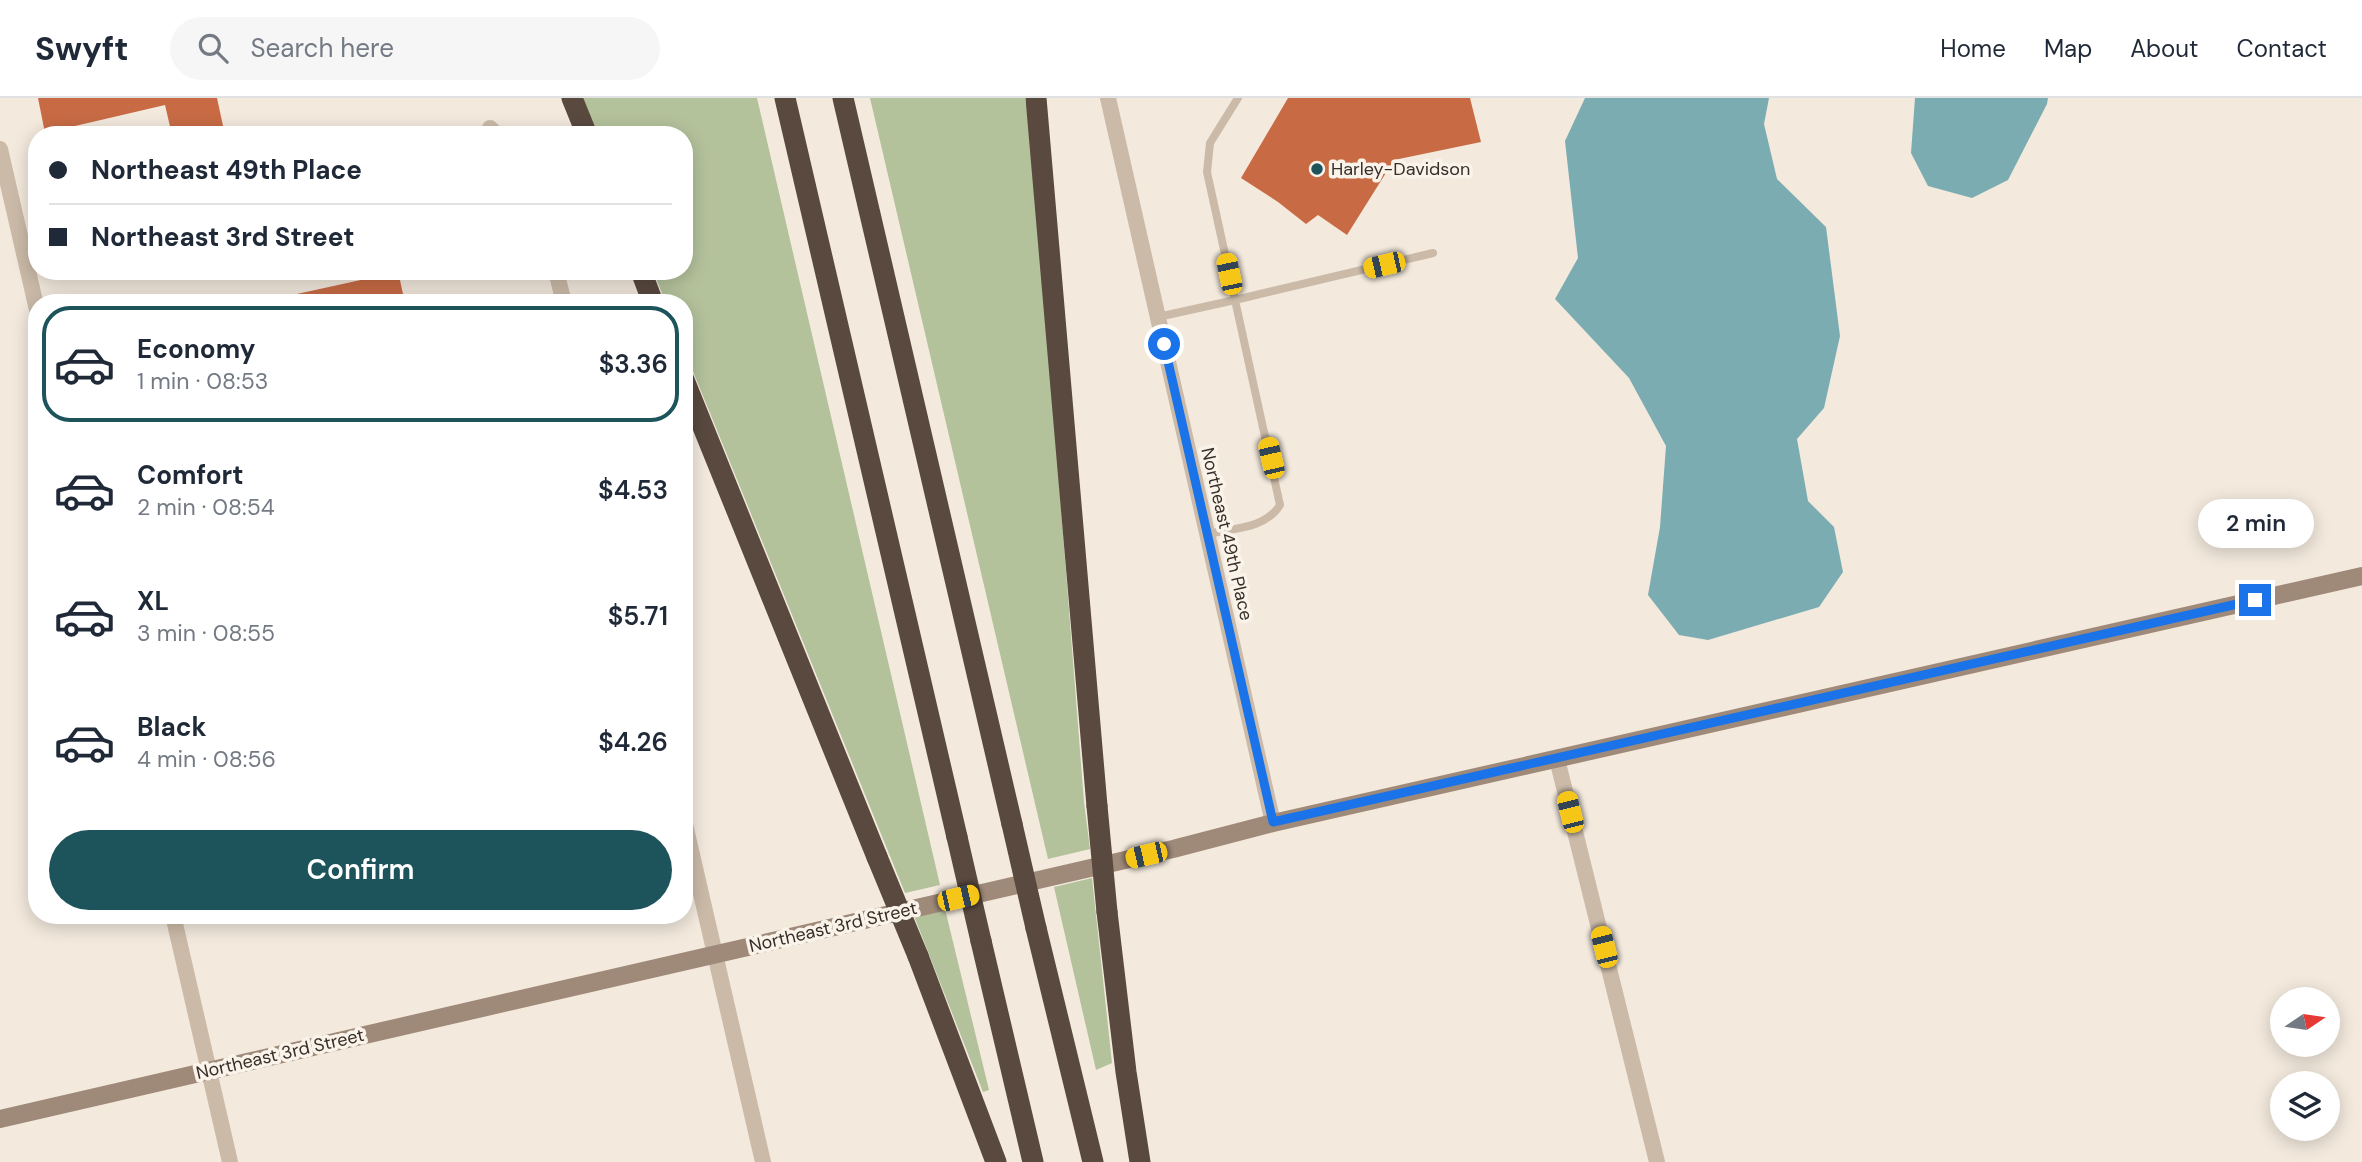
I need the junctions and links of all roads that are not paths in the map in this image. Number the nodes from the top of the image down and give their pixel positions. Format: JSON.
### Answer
{"nodes":[{"id":1,"x":572,"y":98,"type":"edge"},
{"id":2,"x":785,"y":98,"type":"edge"},
{"id":3,"x":843,"y":98,"type":"edge"},
{"id":4,"x":1037,"y":98,"type":"edge"},
{"id":5,"x":1108,"y":98,"type":"edge"},
{"id":6,"x":1238,"y":98,"type":"edge"},
{"id":7,"x":583,"y":126,"type":"edge"},
{"id":8,"x":0,"y":149,"type":"edge"},
{"id":9,"x":1433,"y":253,"type":"dead end"},
{"id":10,"x":28,"y":271,"type":"edge"},
{"id":11,"x":1235,"y":300,"type":"junction"},
{"id":12,"x":1158,"y":317,"type":"junction"},
{"id":13,"x":693,"y":402,"type":"edge"},
{"id":14,"x":1208,"y":534,"type":"junction"},
{"id":15,"x":2362,"y":576,"type":"edge"},
{"id":16,"x":1557,"y":758,"type":"junction"},
{"id":17,"x":1273,"y":822,"type":"junction"},
{"id":18,"x":693,"y":859,"type":"edge"},
{"id":19,"x":175,"y":924,"type":"edge"},
{"id":20,"x":715,"y":955,"type":"junction"},
{"id":21,"x":208,"y":1071,"type":"junction"},
{"id":22,"x":0,"y":1119,"type":"edge"},
{"id":23,"x":230,"y":1162,"type":"edge"},
{"id":24,"x":763,"y":1162,"type":"edge"},
{"id":25,"x":996,"y":1162,"type":"edge"},
{"id":26,"x":1033,"y":1162,"type":"edge"},
{"id":27,"x":1093,"y":1162,"type":"edge"},
{"id":28,"x":1140,"y":1162,"type":"edge"},
{"id":29,"x":1657,"y":1162,"type":"edge"}],
"edges":[{"from":1,"to":7,"type":"highway"},
{"from":2,"to":26,"type":"highway","bridge":true},
{"from":3,"to":27,"type":"highway","bridge":true},
{"from":4,"to":28,"type":"highway","bridge":true},
{"from":5,"to":12,"type":"street","name":"Northeast 49th Place"},
{"from":6,"to":11,"type":"lane"},
{"from":8,"to":10,"type":"street"},
{"from":9,"to":11,"type":"lane"},
{"from":11,"to":12,"type":"lane"},
{"from":11,"to":14,"type":"lane"},
{"from":12,"to":14,"type":"street","name":"Northeast 49th Place"},
{"from":13,"to":25,"type":"highway","bridge":true},
{"from":14,"to":17,"type":"street","name":"Northeast 49th Place"},
{"from":15,"to":16,"type":"street","name":"Northeast 3rd Street"},
{"from":16,"to":17,"type":"street","name":"Northeast 3rd Street"},
{"from":16,"to":29,"type":"street"},
{"from":17,"to":20,"type":"street","name":"Northeast 3rd Street"},
{"from":18,"to":20,"type":"street"},
{"from":19,"to":21,"type":"street"},
{"from":20,"to":21,"type":"street","name":"Northeast 3rd Street"},
{"from":20,"to":24,"type":"street"},
{"from":21,"to":22,"type":"street","name":"Northeast 3rd Street"},
{"from":21,"to":23,"type":"street"}]}
